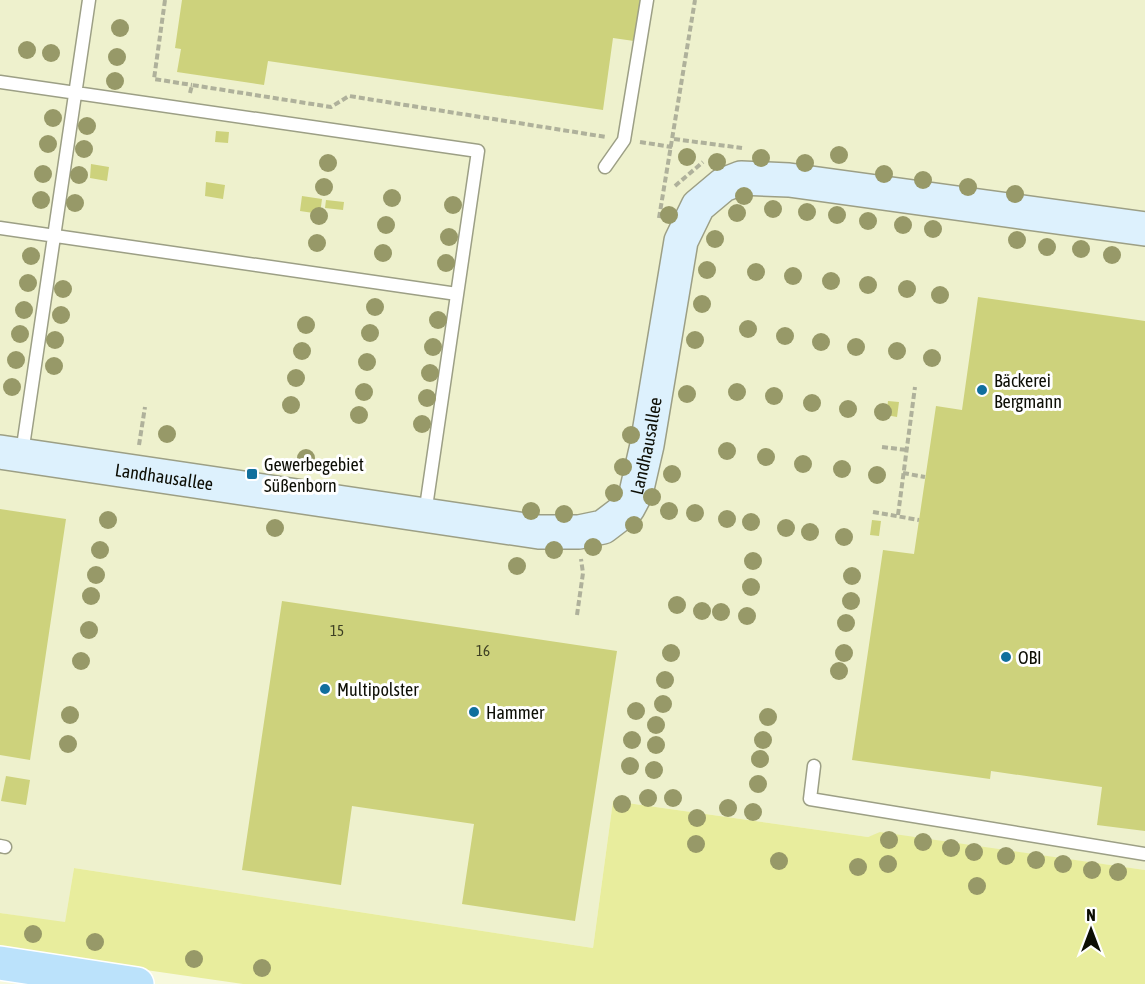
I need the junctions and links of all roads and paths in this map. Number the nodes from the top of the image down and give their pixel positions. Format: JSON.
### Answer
{"nodes":[{"id":1,"x":89,"y":0,"type":"edge"},
{"id":2,"x":165,"y":0,"type":"edge"},
{"id":3,"x":647,"y":0,"type":"edge"},
{"id":4,"x":695,"y":0,"type":"edge"},
{"id":5,"x":0,"y":82,"type":"edge"},
{"id":6,"x":192,"y":85,"type":"junction"},
{"id":7,"x":75,"y":93,"type":"junction"},
{"id":8,"x":188,"y":110,"type":"junction"},
{"id":9,"x":624,"y":140,"type":"junction"},
{"id":10,"x":672,"y":147,"type":"junction"},
{"id":11,"x":605,"y":167,"type":"dead end"},
{"id":12,"x":0,"y":228,"type":"edge"},
{"id":13,"x":658,"y":229,"type":"dead end"},
{"id":14,"x":1145,"y":229,"type":"edge"},
{"id":15,"x":54,"y":236,"type":"junction"},
{"id":16,"x":457,"y":294,"type":"junction"},
{"id":17,"x":915,"y":387,"type":"dead end"},
{"id":18,"x":145,"y":407,"type":"dead end"},
{"id":19,"x":882,"y":447,"type":"dead end"},
{"id":20,"x":138,"y":449,"type":"dead end"},
{"id":21,"x":907,"y":450,"type":"junction"},
{"id":22,"x":11,"y":454,"type":"edge"},
{"id":23,"x":903,"y":473,"type":"junction"},
{"id":24,"x":926,"y":477,"type":"dead end"},
{"id":25,"x":873,"y":512,"type":"dead end"},
{"id":26,"x":425,"y":515,"type":"junction"},
{"id":27,"x":898,"y":515,"type":"junction"},
{"id":28,"x":919,"y":520,"type":"dead end"},
{"id":29,"x":570,"y":557,"type":"dead end"},
{"id":30,"x":585,"y":557,"type":"dead end"},
{"id":31,"x":814,"y":766,"type":"dead end"},
{"id":32,"x":1145,"y":854,"type":"edge"},
{"id":33,"x":0,"y":963,"type":"edge"},
{"id":34,"x":137,"y":984,"type":"edge"}],
"edges":[{"from":1,"to":7,"type":"lane"},
{"from":2,"to":6,"type":"path"},
{"from":3,"to":9,"type":"lane"},
{"from":4,"to":10,"type":"path"},
{"from":5,"to":7,"type":"lane"},
{"from":6,"to":8,"type":"path"},
{"from":6,"to":9,"type":"path"},
{"from":7,"to":8,"type":"lane"},
{"from":7,"to":15,"type":"lane"},
{"from":8,"to":16,"type":"lane"},
{"from":9,"to":10,"type":"path"},
{"from":9,"to":11,"type":"lane"},
{"from":10,"to":13,"type":"path"},
{"from":12,"to":15,"type":"lane"},
{"from":14,"to":26,"type":"street","name":"Landhausallee"},
{"from":15,"to":16,"type":"lane"},
{"from":15,"to":22,"type":"lane"},
{"from":16,"to":26,"type":"lane"},
{"from":17,"to":21,"type":"path"},
{"from":18,"to":20,"type":"path"},
{"from":19,"to":21,"type":"path"},
{"from":21,"to":23,"type":"path"},
{"from":22,"to":26,"type":"street","name":"Landhausallee"},
{"from":23,"to":24,"type":"path"},
{"from":23,"to":27,"type":"path"},
{"from":25,"to":27,"type":"path"},
{"from":27,"to":28,"type":"path"},
{"from":29,"to":30,"type":"path"},
{"from":31,"to":32,"type":"lane"},
{"from":33,"to":34,"type":"main road"}]}
